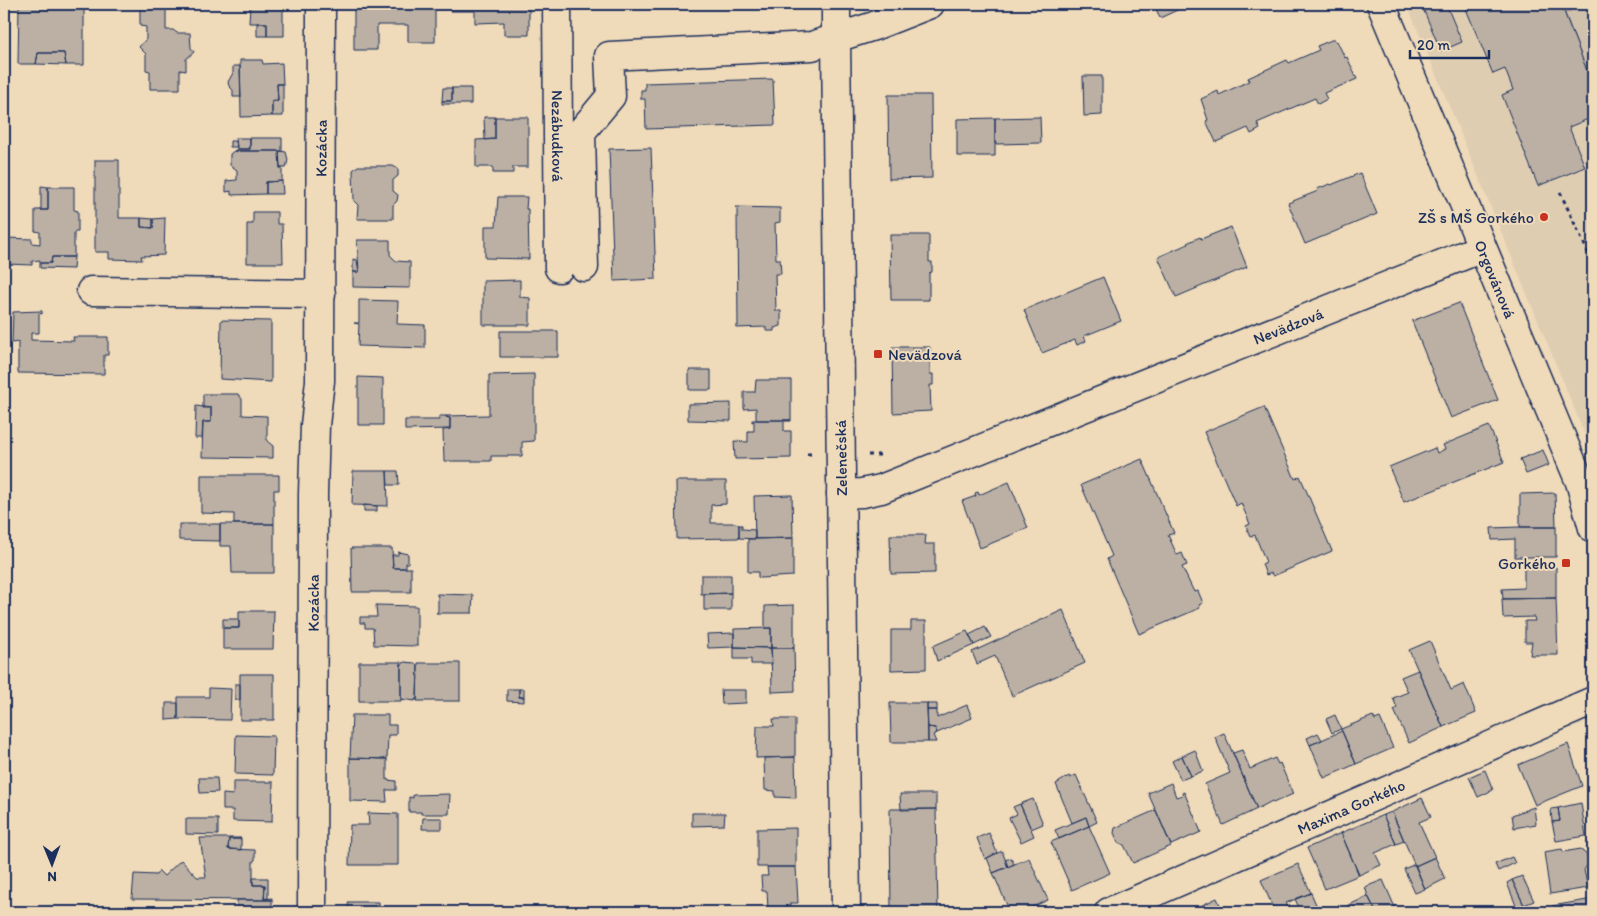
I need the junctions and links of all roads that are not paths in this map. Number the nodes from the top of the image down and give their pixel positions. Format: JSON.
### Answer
{"nodes":[{"id":1,"x":321,"y":4,"type":"edge"},
{"id":2,"x":556,"y":4,"type":"edge"},
{"id":3,"x":836,"y":4,"type":"edge"},
{"id":4,"x":930,"y":4,"type":"edge"},
{"id":5,"x":1381,"y":4,"type":"edge"},
{"id":6,"x":836,"y":38,"type":"junction"},
{"id":7,"x":1482,"y":248,"type":"junction"},
{"id":8,"x":91,"y":292,"type":"dead end"},
{"id":9,"x":321,"y":294,"type":"junction"},
{"id":10,"x":841,"y":494,"type":"junction"},
{"id":11,"x":1593,"y":528,"type":"edge"},
{"id":12,"x":1593,"y":701,"type":"edge"},
{"id":13,"x":312,"y":912,"type":"edge"},
{"id":14,"x":846,"y":912,"type":"edge"},
{"id":15,"x":1110,"y":912,"type":"edge"}],
"edges":[{"from":1,"to":9,"type":"street","name":"Kozácka"},
{"from":2,"to":6,"type":"street","name":"Nezábudková"},
{"from":3,"to":6,"type":"street","name":"Zelenečská"},
{"from":4,"to":6,"type":"street"},
{"from":5,"to":7,"type":"street","name":"Orgovánová"},
{"from":6,"to":10,"type":"street","name":"Zelenečská"},
{"from":7,"to":10,"type":"street","name":"Nevädzová"},
{"from":7,"to":11,"type":"street","name":"Orgovánová"},
{"from":8,"to":9,"type":"street"},
{"from":9,"to":13,"type":"street","name":"Kozácka"},
{"from":10,"to":14,"type":"street","name":"Zelenečská"},
{"from":12,"to":15,"type":"street","name":"Maxima Gorkého"}]}
